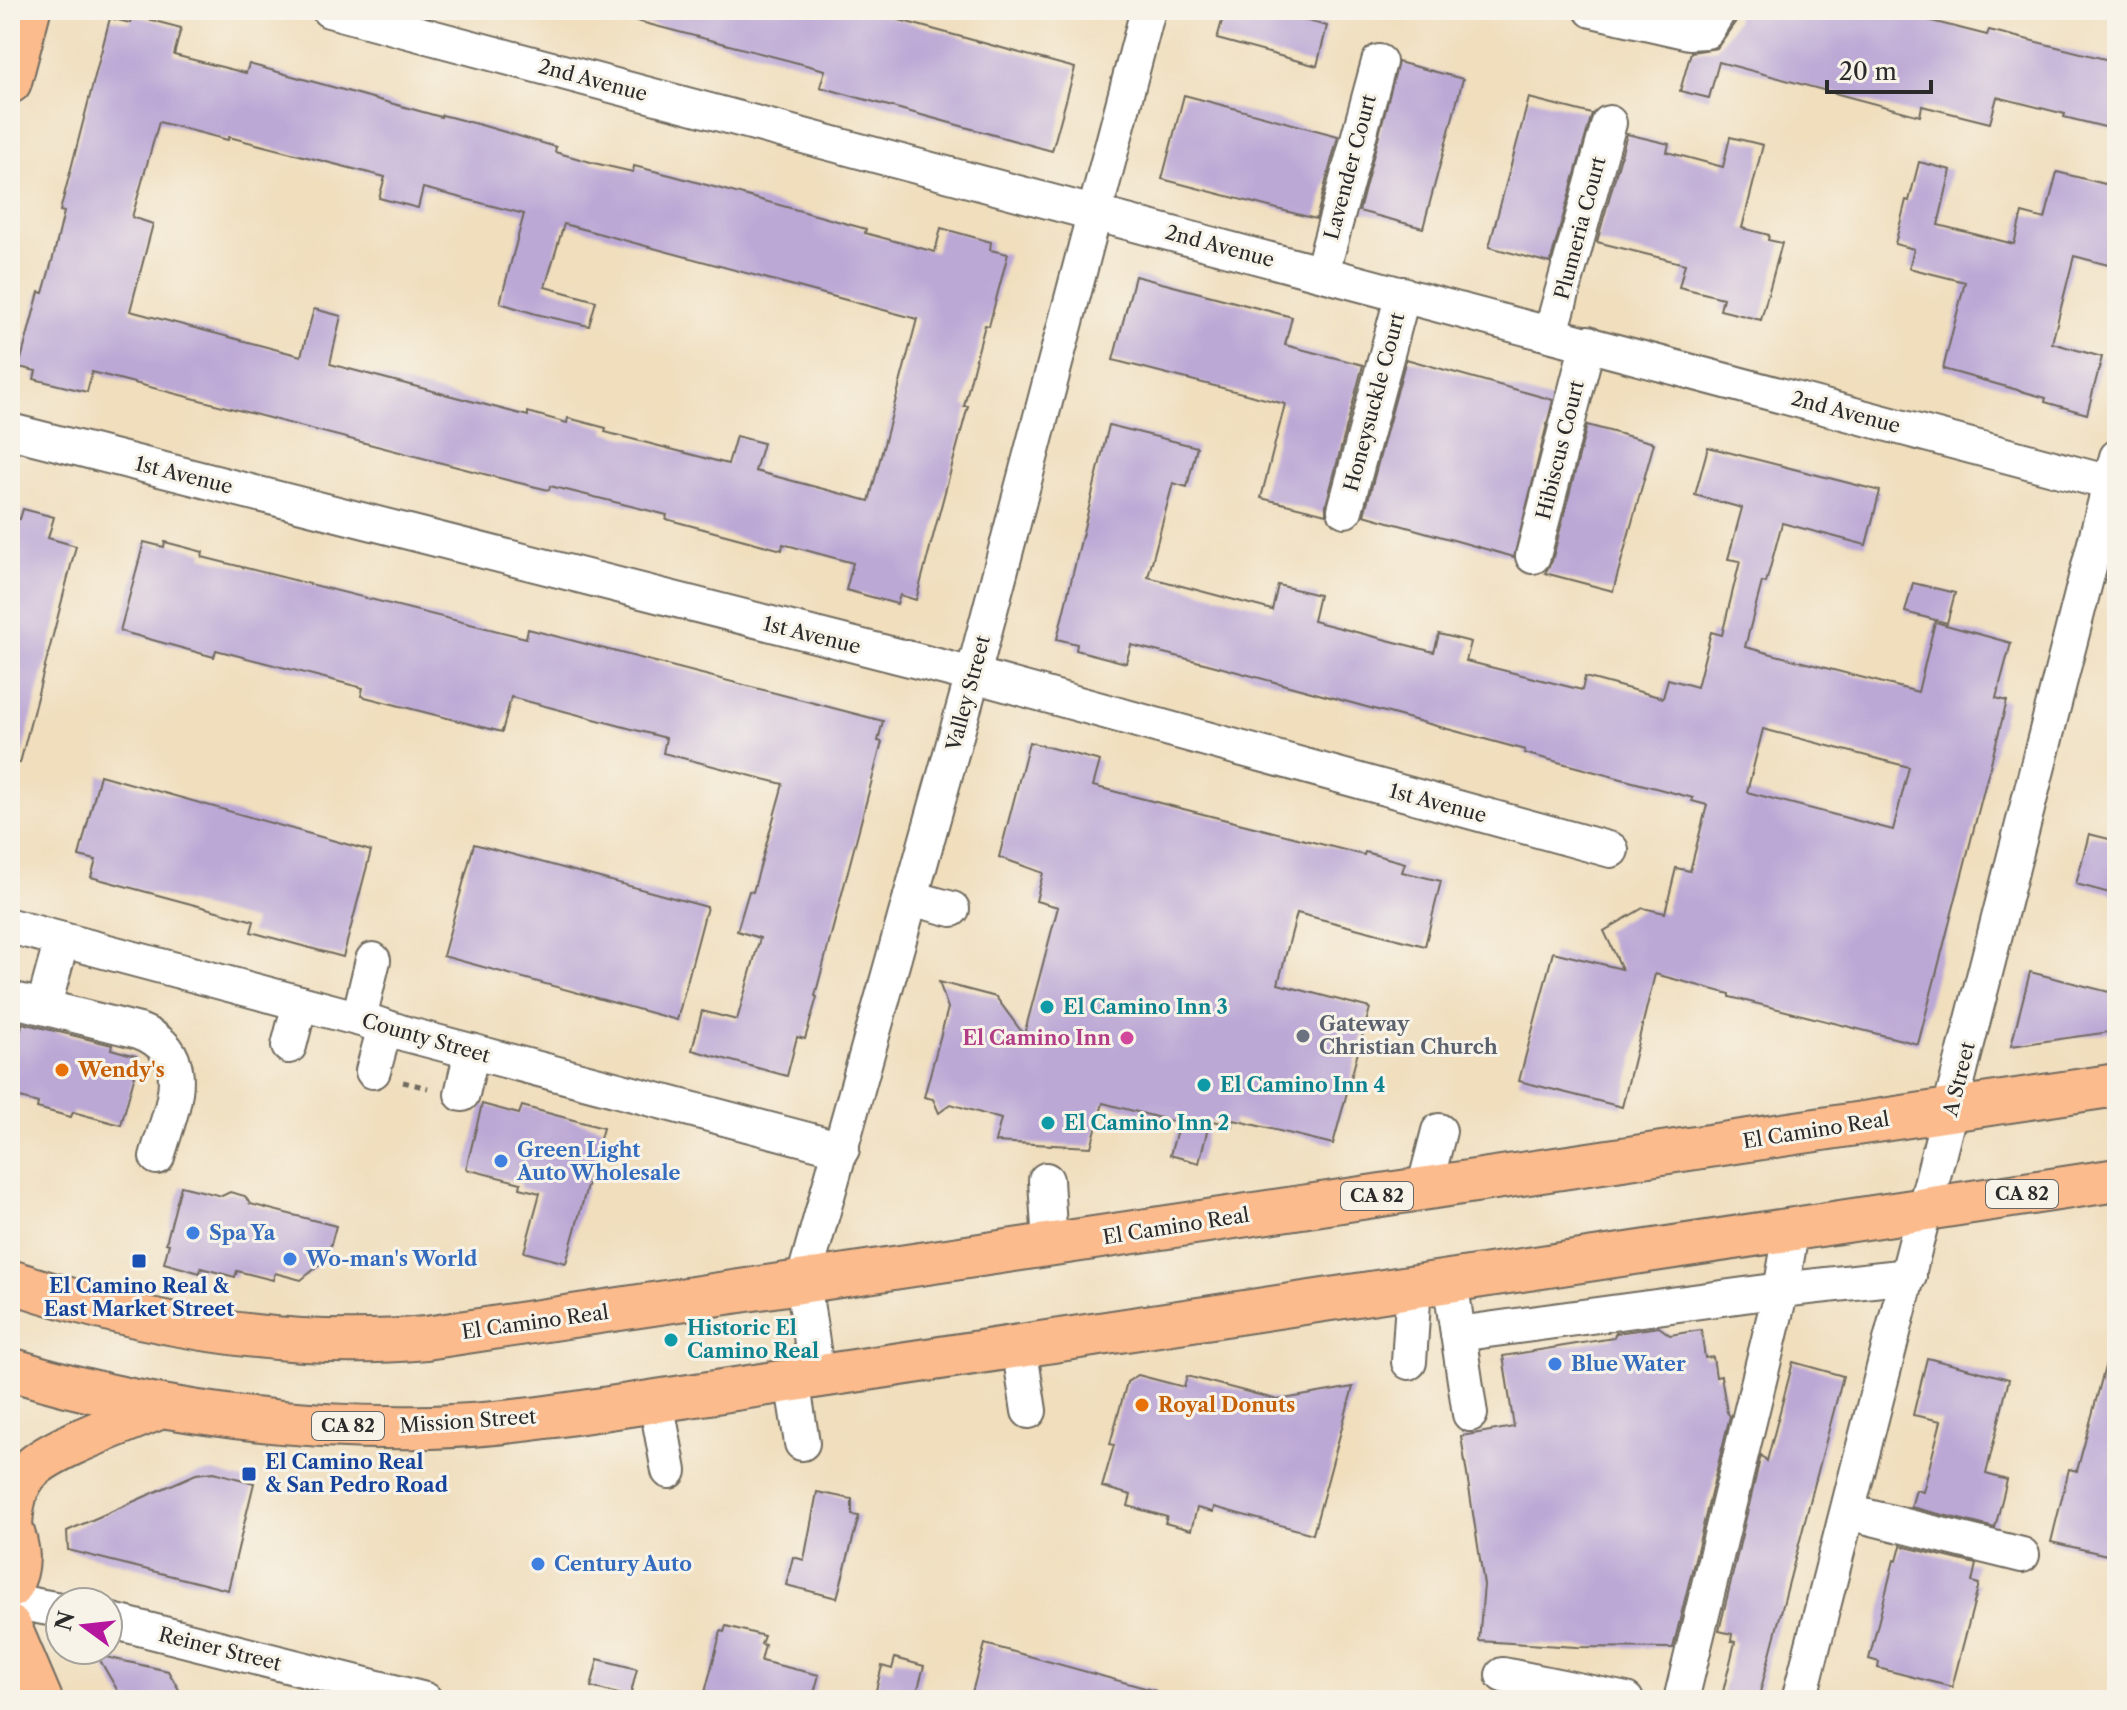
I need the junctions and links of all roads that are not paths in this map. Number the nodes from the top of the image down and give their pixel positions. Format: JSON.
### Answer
{"nodes":[{"id":1,"x":29,"y":10,"type":"edge"},
{"id":2,"x":329,"y":10,"type":"edge"},
{"id":3,"x":1148,"y":10,"type":"edge"},
{"id":4,"x":1592,"y":10,"type":"edge"},
{"id":5,"x":1719,"y":10,"type":"edge"},
{"id":6,"x":1379,"y":62,"type":"dead end"},
{"id":7,"x":10,"y":82,"type":"edge"},
{"id":8,"x":1609,"y":123,"type":"dead end"},
{"id":9,"x":1095,"y":213,"type":"junction"},
{"id":10,"x":1322,"y":272,"type":"junction"},
{"id":11,"x":1403,"y":294,"type":"junction"},
{"id":12,"x":1551,"y":333,"type":"junction"},
{"id":13,"x":1588,"y":343,"type":"junction"},
{"id":14,"x":10,"y":431,"type":"edge"},
{"id":15,"x":2114,"y":470,"type":"edge"},
{"id":16,"x":1345,"y":510,"type":"dead end"},
{"id":17,"x":1533,"y":556,"type":"dead end"},
{"id":18,"x":973,"y":675,"type":"junction"},
{"id":19,"x":1611,"y":850,"type":"dead end"},
{"id":20,"x":911,"y":898,"type":"junction"},
{"id":21,"x":952,"y":909,"type":"dead end"},
{"id":22,"x":10,"y":926,"type":"edge"},
{"id":23,"x":62,"y":940,"type":"junction"},
{"id":24,"x":373,"y":960,"type":"dead end"},
{"id":25,"x":10,"y":999,"type":"edge"},
{"id":26,"x":300,"y":1003,"type":"junction"},
{"id":27,"x":44,"y":1005,"type":"junction"},
{"id":28,"x":372,"y":1023,"type":"junction"},
{"id":29,"x":289,"y":1046,"type":"dead end"},
{"id":30,"x":472,"y":1051,"type":"junction"},
{"id":31,"x":386,"y":1076,"type":"road end"},
{"id":32,"x":2117,"y":1085,"type":"edge"},
{"id":33,"x":449,"y":1092,"type":"road end"},
{"id":34,"x":1951,"y":1110,"type":"junction"},
{"id":35,"x":1439,"y":1131,"type":"dead end"},
{"id":36,"x":842,"y":1149,"type":"junction"},
{"id":37,"x":157,"y":1157,"type":"dead end"},
{"id":38,"x":1046,"y":1180,"type":"dead end"},
{"id":39,"x":2117,"y":1180,"type":"edge"},
{"id":40,"x":1424,"y":1189,"type":"junction"},
{"id":41,"x":1927,"y":1209,"type":"junction"},
{"id":42,"x":1792,"y":1228,"type":"junction"},
{"id":43,"x":1050,"y":1245,"type":"junction"},
{"id":44,"x":1909,"y":1276,"type":"junction"},
{"id":45,"x":10,"y":1281,"type":"edge"},
{"id":46,"x":803,"y":1282,"type":"junction"},
{"id":47,"x":1432,"y":1283,"type":"junction"},
{"id":48,"x":1781,"y":1290,"type":"junction"},
{"id":49,"x":1458,"y":1334,"type":"junction"},
{"id":50,"x":1019,"y":1346,"type":"junction"},
{"id":51,"x":1409,"y":1362,"type":"dead end"},
{"id":52,"x":10,"y":1369,"type":"edge"},
{"id":53,"x":804,"y":1378,"type":"junction"},
{"id":54,"x":673,"y":1398,"type":"junction"},
{"id":55,"x":161,"y":1407,"type":"junction"},
{"id":56,"x":1029,"y":1411,"type":"dead end"},
{"id":57,"x":1470,"y":1414,"type":"dead end"},
{"id":58,"x":802,"y":1443,"type":"dead end"},
{"id":59,"x":669,"y":1471,"type":"dead end"},
{"id":60,"x":1848,"y":1512,"type":"junction"},
{"id":61,"x":10,"y":1526,"type":"edge"},
{"id":62,"x":2022,"y":1555,"type":"dead end"},
{"id":63,"x":10,"y":1587,"type":"edge"},
{"id":64,"x":10,"y":1601,"type":"edge"},
{"id":65,"x":44,"y":1607,"type":"edge"},
{"id":66,"x":124,"y":1624,"type":"edge"},
{"id":67,"x":10,"y":1627,"type":"edge"},
{"id":68,"x":1503,"y":1675,"type":"dead end"},
{"id":69,"x":420,"y":1699,"type":"edge"},
{"id":70,"x":41,"y":1700,"type":"edge"},
{"id":71,"x":1626,"y":1700,"type":"edge"},
{"id":72,"x":1681,"y":1700,"type":"edge"},
{"id":73,"x":1799,"y":1700,"type":"edge"}],
"edges":[{"from":1,"to":7,"type":"main road"},
{"from":2,"to":9,"type":"street","name":"2nd Avenue"},
{"from":3,"to":9,"type":"street","name":"Valley Street"},
{"from":4,"to":5,"type":"street"},
{"from":6,"to":10,"type":"street","name":"Lavender Court"},
{"from":8,"to":12,"type":"street","name":"Plumeria Court"},
{"from":9,"to":10,"type":"street","name":"2nd Avenue"},
{"from":9,"to":18,"type":"street","name":"Valley Street"},
{"from":10,"to":11,"type":"street","name":"2nd Avenue"},
{"from":11,"to":12,"type":"street","name":"2nd Avenue"},
{"from":11,"to":16,"type":"street","name":"Honeysuckle Court"},
{"from":12,"to":13,"type":"street","name":"2nd Avenue"},
{"from":13,"to":15,"type":"street","name":"2nd Avenue"},
{"from":13,"to":17,"type":"street","name":"Hibiscus Court"},
{"from":14,"to":18,"type":"street","name":"1st Avenue"},
{"from":15,"to":34,"type":"street","name":"A Street"},
{"from":18,"to":19,"type":"street","name":"1st Avenue"},
{"from":18,"to":20,"type":"street","name":"Valley Street"},
{"from":20,"to":21,"type":"street"},
{"from":20,"to":36,"type":"street","name":"Valley Street"},
{"from":22,"to":23,"type":"street","name":"County Street"},
{"from":23,"to":26,"type":"street","name":"County Street"},
{"from":23,"to":27,"type":"street"},
{"from":24,"to":28,"type":"street"},
{"from":25,"to":27,"type":"street"},
{"from":26,"to":28,"type":"street","name":"County Street"},
{"from":26,"to":29,"type":"street"},
{"from":27,"to":37,"type":"street"},
{"from":28,"to":30,"type":"street","name":"County Street"},
{"from":28,"to":31,"type":"street"},
{"from":30,"to":33,"type":"street"},
{"from":30,"to":36,"type":"street","name":"County Street"},
{"from":32,"to":34,"type":"main road","name":"El Camino Real","number":"CA 82"},
{"from":34,"to":40,"type":"main road","name":"El Camino Real","number":"CA 82"},
{"from":34,"to":41,"type":"street","name":"A Street"},
{"from":35,"to":40,"type":"street"},
{"from":36,"to":46,"type":"street","name":"Valley Street"},
{"from":38,"to":43,"type":"street"},
{"from":39,"to":41,"type":"main road","number":"CA 82"},
{"from":40,"to":43,"type":"main road","name":"El Camino Real","number":"CA 82"},
{"from":41,"to":42,"type":"main road","number":"CA 82"},
{"from":41,"to":44,"type":"street","name":"A Street"},
{"from":42,"to":47,"type":"main road","number":"CA 82"},
{"from":42,"to":48,"type":"street"},
{"from":43,"to":46,"type":"main road","name":"El Camino Real","number":"CA 82"},
{"from":44,"to":48,"type":"street"},
{"from":44,"to":60,"type":"street","name":"A Street"},
{"from":45,"to":46,"type":"main road","name":"El Camino Real","number":"CA 82"},
{"from":46,"to":53,"type":"street","name":"Valley Street"},
{"from":47,"to":49,"type":"street"},
{"from":47,"to":50,"type":"main road","number":"CA 82"},
{"from":47,"to":51,"type":"street"},
{"from":48,"to":49,"type":"street"},
{"from":48,"to":72,"type":"street"},
{"from":49,"to":57,"type":"street"},
{"from":50,"to":53,"type":"main road","number":"CA 82"},
{"from":50,"to":56,"type":"street"},
{"from":52,"to":55,"type":"main road","name":"Mission Street","number":"CA 82"},
{"from":53,"to":54,"type":"main road","number":"CA 82"},
{"from":53,"to":58,"type":"street","name":"Valley Street"},
{"from":54,"to":55,"type":"main road","name":"Mission Street","number":"CA 82"},
{"from":54,"to":59,"type":"street"},
{"from":55,"to":61,"type":"main road"},
{"from":60,"to":62,"type":"street"},
{"from":60,"to":73,"type":"street","name":"A Street"},
{"from":61,"to":63,"type":"main road"},
{"from":64,"to":65,"type":"street"},
{"from":66,"to":69,"type":"street","name":"Reiner Street"},
{"from":67,"to":70,"type":"main road"},
{"from":68,"to":71,"type":"street"}]}
